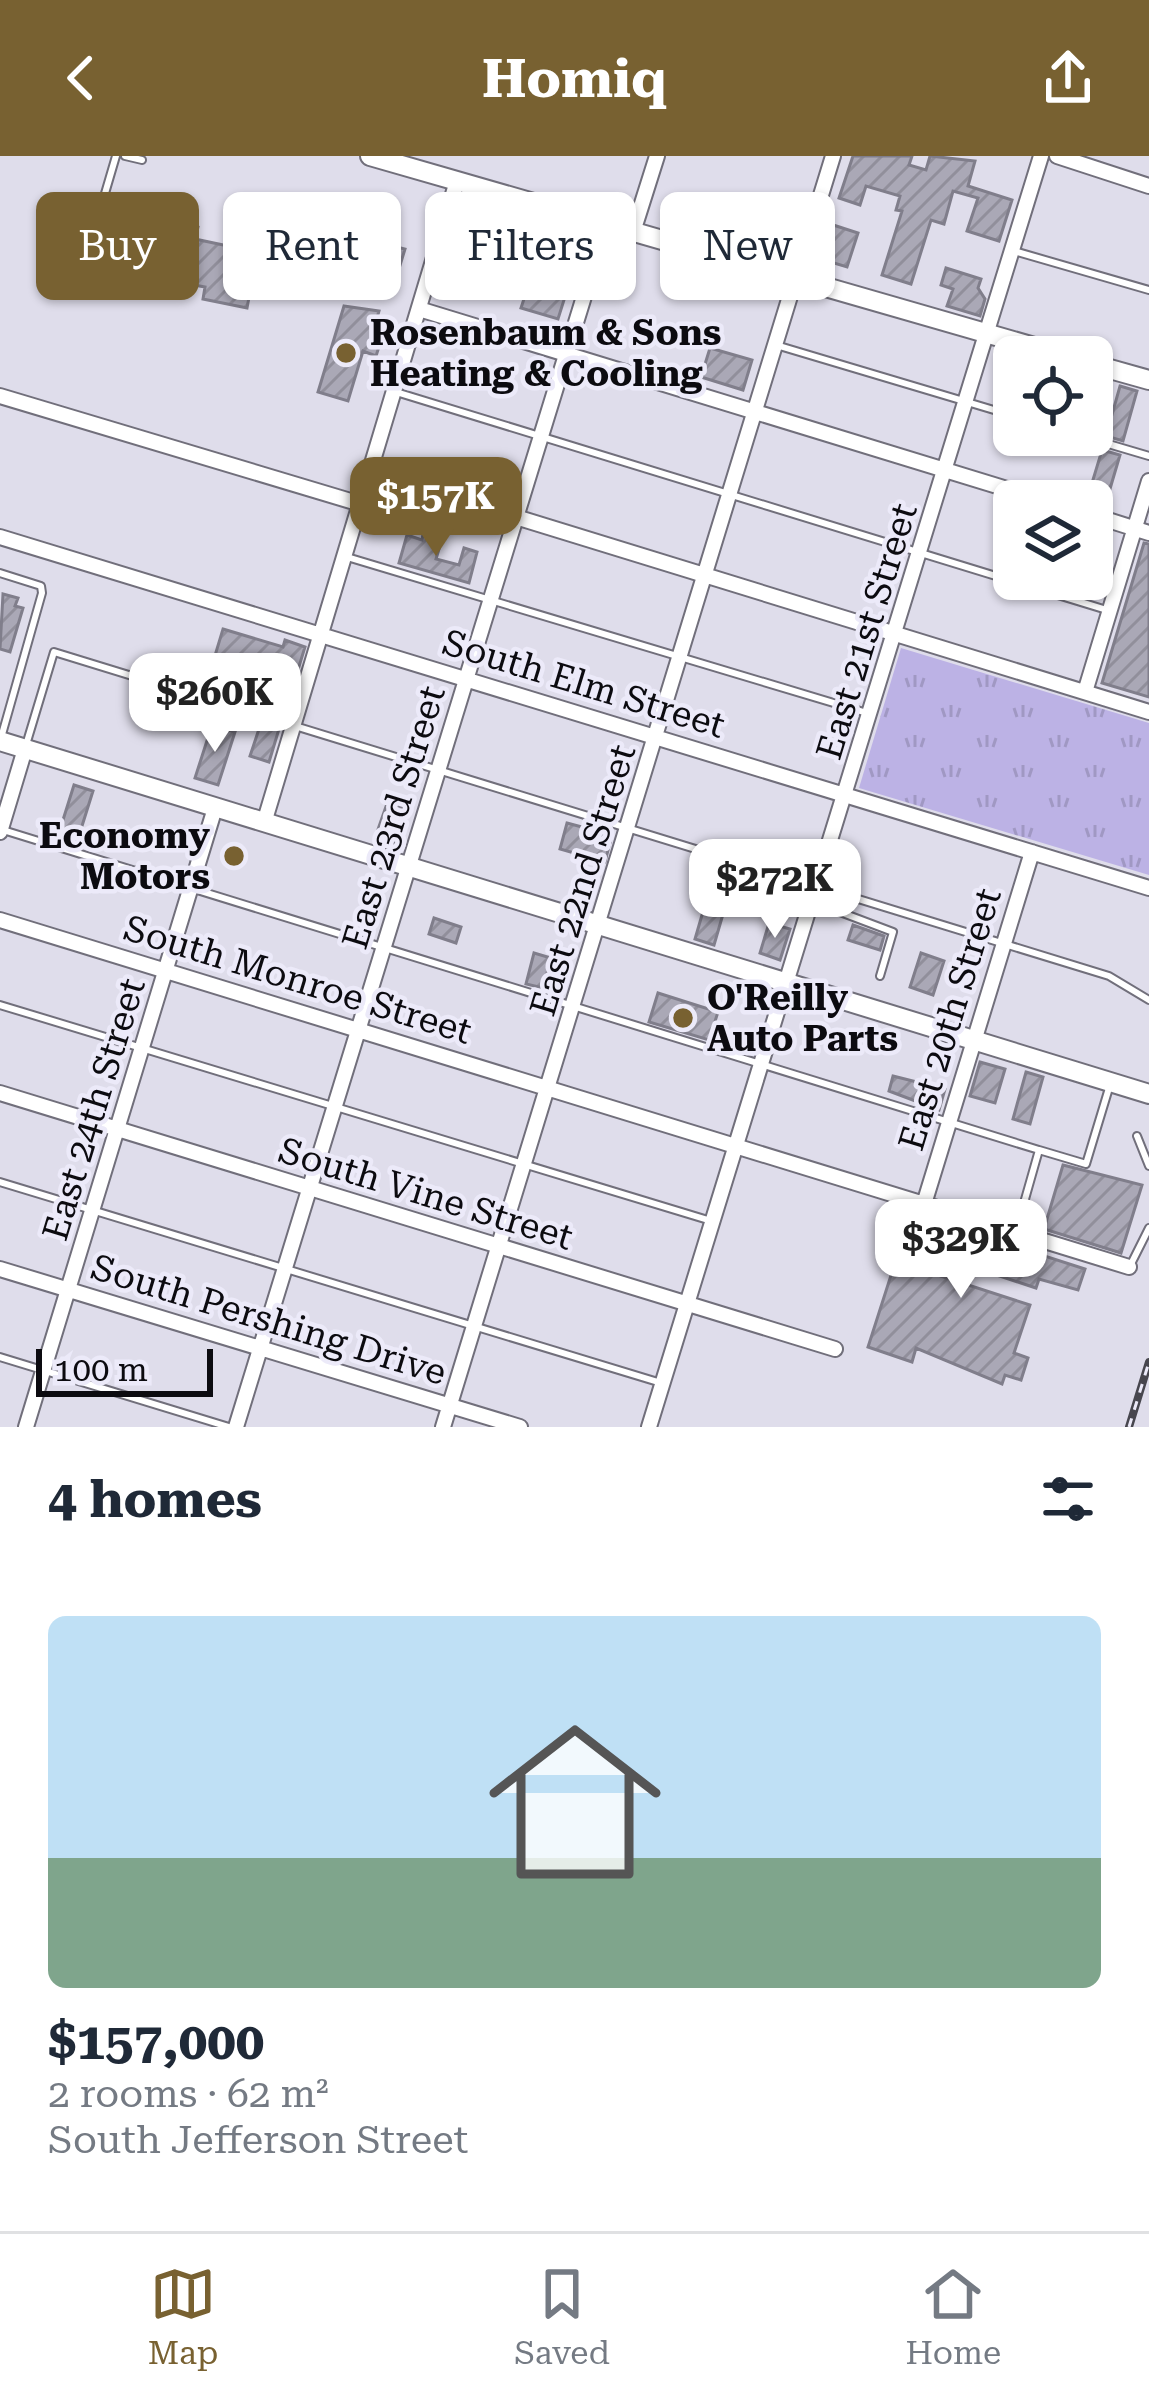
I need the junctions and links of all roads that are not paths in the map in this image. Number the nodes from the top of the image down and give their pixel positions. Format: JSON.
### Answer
{"nodes":[{"id":1,"x":121,"y":156,"type":"edge"},
{"id":2,"x":370,"y":156,"type":"edge"},
{"id":3,"x":657,"y":156,"type":"edge"},
{"id":4,"x":833,"y":156,"type":"edge"},
{"id":5,"x":1042,"y":156,"type":"edge"},
{"id":6,"x":1057,"y":156,"type":"edge"},
{"id":7,"x":142,"y":160,"type":"dead end"},
{"id":8,"x":457,"y":182,"type":"junction"},
{"id":9,"x":1149,"y":186,"type":"edge"},
{"id":10,"x":108,"y":192,"type":"edge"},
{"id":11,"x":492,"y":192,"type":"edge"},
{"id":12,"x":822,"y":192,"type":"edge"},
{"id":13,"x":636,"y":222,"type":"edge"},
{"id":14,"x":1013,"y":250,"type":"junction"},
{"id":15,"x":1149,"y":290,"type":"edge"},
{"id":16,"x":835,"y":291,"type":"edge"},
{"id":17,"x":582,"y":300,"type":"edge"},
{"id":18,"x":789,"y":300,"type":"edge"},
{"id":19,"x":419,"y":309,"type":"junction"},
{"id":20,"x":988,"y":334,"type":"junction"},
{"id":21,"x":995,"y":336,"type":"edge"},
{"id":22,"x":775,"y":345,"type":"junction"},
{"id":23,"x":565,"y":354,"type":"junction"},
{"id":24,"x":1113,"y":370,"type":"edge"},
{"id":25,"x":1149,"y":380,"type":"edge"},
{"id":26,"x":396,"y":392,"type":"junction"},
{"id":27,"x":0,"y":395,"type":"edge"},
{"id":28,"x":968,"y":402,"type":"junction"},
{"id":29,"x":993,"y":410,"type":"edge"},
{"id":30,"x":755,"y":414,"type":"junction"},
{"id":31,"x":540,"y":435,"type":"junction"},
{"id":32,"x":1113,"y":445,"type":"edge"},
{"id":33,"x":1149,"y":456,"type":"edge"},
{"id":34,"x":946,"y":470,"type":"junction"},
{"id":35,"x":374,"y":473,"type":"junction"},
{"id":36,"x":1149,"y":481,"type":"edge"},
{"id":37,"x":993,"y":485,"type":"edge"},
{"id":38,"x":730,"y":493,"type":"junction"},
{"id":39,"x":364,"y":505,"type":"junction"},
{"id":40,"x":515,"y":519,"type":"junction"},
{"id":41,"x":1113,"y":522,"type":"edge"},
{"id":42,"x":1142,"y":531,"type":"edge"},
{"id":43,"x":0,"y":536,"type":"edge"},
{"id":44,"x":922,"y":551,"type":"junction"},
{"id":45,"x":347,"y":557,"type":"junction"},
{"id":46,"x":0,"y":573,"type":"edge"},
{"id":47,"x":706,"y":576,"type":"junction"},
{"id":48,"x":492,"y":599,"type":"junction"},
{"id":49,"x":1110,"y":611,"type":"junction"},
{"id":50,"x":895,"y":634,"type":"junction"},
{"id":51,"x":323,"y":635,"type":"junction"},
{"id":52,"x":683,"y":655,"type":"junction"},
{"id":53,"x":469,"y":677,"type":"junction"},
{"id":54,"x":1085,"y":692,"type":"junction"},
{"id":55,"x":1149,"y":712,"type":"edge"},
{"id":56,"x":871,"y":714,"type":"junction"},
{"id":57,"x":295,"y":726,"type":"junction"},
{"id":58,"x":656,"y":737,"type":"junction"},
{"id":59,"x":0,"y":741,"type":"edge"},
{"id":60,"x":25,"y":749,"type":"junction"},
{"id":61,"x":440,"y":768,"type":"junction"},
{"id":62,"x":847,"y":796,"type":"junction"},
{"id":63,"x":215,"y":808,"type":"junction"},
{"id":64,"x":264,"y":823,"type":"junction"},
{"id":65,"x":627,"y":828,"type":"junction"},
{"id":66,"x":0,"y":830,"type":"edge"},
{"id":67,"x":1032,"y":852,"type":"junction"},
{"id":68,"x":411,"y":868,"type":"junction"},
{"id":69,"x":815,"y":888,"type":"junction"},
{"id":70,"x":1149,"y":888,"type":"edge"},
{"id":71,"x":190,"y":889,"type":"junction"},
{"id":72,"x":840,"y":912,"type":"dead end"},
{"id":73,"x":0,"y":920,"type":"edge"},
{"id":74,"x":598,"y":926,"type":"junction"},
{"id":75,"x":1003,"y":946,"type":"junction"},
{"id":76,"x":384,"y":947,"type":"junction"},
{"id":77,"x":166,"y":971,"type":"junction"},
{"id":78,"x":880,"y":976,"type":"dead end"},
{"id":79,"x":785,"y":982,"type":"junction"},
{"id":80,"x":1149,"y":1000,"type":"edge"},
{"id":81,"x":0,"y":1005,"type":"edge"},
{"id":82,"x":575,"y":1008,"type":"junction"},
{"id":83,"x":359,"y":1029,"type":"junction"},
{"id":84,"x":974,"y":1040,"type":"junction"},
{"id":85,"x":142,"y":1048,"type":"junction"},
{"id":86,"x":760,"y":1063,"type":"junction"},
{"id":87,"x":1111,"y":1082,"type":"junction"},
{"id":88,"x":550,"y":1087,"type":"junction"},
{"id":89,"x":0,"y":1093,"type":"edge"},
{"id":90,"x":1149,"y":1094,"type":"edge"},
{"id":91,"x":335,"y":1107,"type":"junction"},
{"id":92,"x":948,"y":1122,"type":"junction"},
{"id":93,"x":117,"y":1130,"type":"junction"},
{"id":94,"x":1137,"y":1136,"type":"dead end"},
{"id":95,"x":735,"y":1144,"type":"junction"},
{"id":96,"x":1039,"y":1150,"type":"junction"},
{"id":97,"x":1149,"y":1166,"type":"edge"},
{"id":98,"x":526,"y":1167,"type":"junction"},
{"id":99,"x":0,"y":1182,"type":"edge"},
{"id":100,"x":308,"y":1188,"type":"junction"},
{"id":101,"x":923,"y":1204,"type":"junction"},
{"id":102,"x":93,"y":1210,"type":"junction"},
{"id":103,"x":711,"y":1221,"type":"junction"},
{"id":104,"x":1149,"y":1228,"type":"edge"},
{"id":105,"x":1016,"y":1233,"type":"junction"},
{"id":106,"x":499,"y":1247,"type":"junction"},
{"id":107,"x":1129,"y":1267,"type":"joint"},
{"id":108,"x":0,"y":1269,"type":"edge"},
{"id":109,"x":284,"y":1269,"type":"junction"},
{"id":110,"x":69,"y":1290,"type":"junction"},
{"id":111,"x":686,"y":1304,"type":"junction"},
{"id":112,"x":475,"y":1327,"type":"junction"},
{"id":113,"x":262,"y":1346,"type":"junction"},
{"id":114,"x":836,"y":1348,"type":"dead end"},
{"id":115,"x":0,"y":1357,"type":"edge"},
{"id":116,"x":44,"y":1370,"type":"junction"},
{"id":117,"x":662,"y":1383,"type":"junction"},
{"id":118,"x":450,"y":1404,"type":"junction"},
{"id":119,"x":26,"y":1427,"type":"edge"},
{"id":120,"x":233,"y":1427,"type":"edge"},
{"id":121,"x":443,"y":1427,"type":"edge"},
{"id":122,"x":520,"y":1427,"type":"edge"},
{"id":123,"x":649,"y":1427,"type":"edge"}],
"edges":[{"from":1,"to":7,"type":"lane"},
{"from":1,"to":10,"type":"lane"},
{"from":2,"to":8,"type":"main road"},
{"from":3,"to":13,"type":"street"},
{"from":4,"to":12,"type":"street","name":"East 22nd Street"},
{"from":5,"to":14,"type":"street","name":"East 21st Street"},
{"from":6,"to":9,"type":"street"},
{"from":8,"to":11,"type":"main road"},
{"from":8,"to":19,"type":"street"},
{"from":14,"to":15,"type":"lane"},
{"from":14,"to":20,"type":"street","name":"East 21st Street"},
{"from":16,"to":20,"type":"main road"},
{"from":17,"to":23,"type":"street","name":"East 23rd Street"},
{"from":18,"to":22,"type":"street","name":"East 22nd Street"},
{"from":19,"to":23,"type":"street"},
{"from":19,"to":26,"type":"street"},
{"from":20,"to":21,"type":"main road"},
{"from":20,"to":28,"type":"street","name":"East 21st Street"},
{"from":22,"to":28,"type":"lane"},
{"from":22,"to":30,"type":"street","name":"East 22nd Street"},
{"from":23,"to":30,"type":"street"},
{"from":23,"to":31,"type":"street","name":"East 23rd Street"},
{"from":24,"to":25,"type":"main road"},
{"from":26,"to":31,"type":"lane"},
{"from":26,"to":35,"type":"street"},
{"from":27,"to":39,"type":"street"},
{"from":28,"to":29,"type":"lane"},
{"from":28,"to":34,"type":"street","name":"East 21st Street"},
{"from":30,"to":34,"type":"street"},
{"from":30,"to":38,"type":"street","name":"East 22nd Street"},
{"from":31,"to":38,"type":"lane"},
{"from":31,"to":40,"type":"street","name":"East 23rd Street"},
{"from":32,"to":33,"type":"lane"},
{"from":34,"to":37,"type":"street"},
{"from":34,"to":44,"type":"street","name":"East 21st Street"},
{"from":35,"to":39,"type":"street"},
{"from":35,"to":40,"type":"street"},
{"from":36,"to":42,"type":"street"},
{"from":38,"to":44,"type":"lane"},
{"from":38,"to":47,"type":"street","name":"East 22nd Street"},
{"from":39,"to":45,"type":"street"},
{"from":40,"to":47,"type":"street"},
{"from":40,"to":48,"type":"street","name":"East 23rd Street"},
{"from":41,"to":42,"type":"street"},
{"from":42,"to":49,"type":"street"},
{"from":43,"to":51,"type":"street","name":"South Elm Street"},
{"from":44,"to":49,"type":"lane"},
{"from":44,"to":50,"type":"street","name":"East 21st Street"},
{"from":45,"to":48,"type":"lane"},
{"from":45,"to":51,"type":"street"},
{"from":46,"to":59,"type":"lane"},
{"from":47,"to":50,"type":"street"},
{"from":47,"to":52,"type":"street","name":"East 22nd Street"},
{"from":48,"to":52,"type":"lane"},
{"from":48,"to":53,"type":"street","name":"East 23rd Street"},
{"from":49,"to":54,"type":"street"},
{"from":50,"to":54,"type":"street"},
{"from":50,"to":56,"type":"street","name":"East 21st Street"},
{"from":51,"to":53,"type":"street","name":"South Elm Street"},
{"from":51,"to":57,"type":"street"},
{"from":52,"to":56,"type":"lane"},
{"from":52,"to":58,"type":"street","name":"East 22nd Street"},
{"from":53,"to":58,"type":"street","name":"South Elm Street"},
{"from":53,"to":61,"type":"street","name":"East 23rd Street"},
{"from":54,"to":55,"type":"street"},
{"from":56,"to":62,"type":"street","name":"East 21st Street"},
{"from":57,"to":60,"type":"lane"},
{"from":57,"to":61,"type":"lane"},
{"from":57,"to":64,"type":"street"},
{"from":58,"to":62,"type":"street","name":"South Elm Street"},
{"from":58,"to":65,"type":"street","name":"East 22nd Street"},
{"from":59,"to":60,"type":"main road"},
{"from":60,"to":63,"type":"main road"},
{"from":60,"to":66,"type":"street"},
{"from":61,"to":65,"type":"lane"},
{"from":61,"to":68,"type":"street","name":"East 23rd Street"},
{"from":62,"to":67,"type":"street","name":"South Elm Street"},
{"from":62,"to":69,"type":"street","name":"East 21st Street"},
{"from":63,"to":64,"type":"main road"},
{"from":63,"to":71,"type":"street","name":"East 24th Street"},
{"from":64,"to":68,"type":"main road"},
{"from":65,"to":69,"type":"lane"},
{"from":65,"to":74,"type":"street","name":"East 22nd Street"},
{"from":66,"to":71,"type":"lane"},
{"from":67,"to":70,"type":"street","name":"South Elm Street"},
{"from":67,"to":75,"type":"street","name":"East 20th Street"},
{"from":68,"to":74,"type":"main road"},
{"from":68,"to":76,"type":"street","name":"East 23rd Street"},
{"from":69,"to":75,"type":"lane"},
{"from":69,"to":79,"type":"street","name":"East 21st Street"},
{"from":71,"to":76,"type":"lane"},
{"from":71,"to":77,"type":"street","name":"East 24th Street"},
{"from":72,"to":78,"type":"lane"},
{"from":73,"to":77,"type":"street","name":"South Monroe Street"},
{"from":74,"to":79,"type":"main road"},
{"from":74,"to":82,"type":"street","name":"East 22nd Street"},
{"from":75,"to":80,"type":"lane"},
{"from":75,"to":84,"type":"street","name":"East 20th Street"},
{"from":76,"to":82,"type":"lane"},
{"from":76,"to":83,"type":"street","name":"East 23rd Street"},
{"from":77,"to":83,"type":"street","name":"South Monroe Street"},
{"from":77,"to":85,"type":"street","name":"East 24th Street"},
{"from":79,"to":84,"type":"main road"},
{"from":79,"to":86,"type":"street","name":"East 21st Street"},
{"from":81,"to":85,"type":"lane"},
{"from":82,"to":86,"type":"lane"},
{"from":82,"to":88,"type":"street","name":"East 22nd Street"},
{"from":83,"to":88,"type":"street","name":"South Monroe Street"},
{"from":83,"to":91,"type":"street","name":"East 23rd Street"},
{"from":84,"to":87,"type":"main road"},
{"from":84,"to":92,"type":"street","name":"East 20th Street"},
{"from":85,"to":91,"type":"lane"},
{"from":85,"to":93,"type":"street","name":"East 24th Street"},
{"from":86,"to":92,"type":"lane"},
{"from":86,"to":95,"type":"street","name":"East 21st Street"},
{"from":87,"to":90,"type":"main road"},
{"from":87,"to":96,"type":"lane"},
{"from":88,"to":95,"type":"street","name":"South Monroe Street"},
{"from":88,"to":98,"type":"street","name":"East 22nd Street"},
{"from":89,"to":93,"type":"street","name":"South Vine Street"},
{"from":91,"to":98,"type":"lane"},
{"from":91,"to":100,"type":"street","name":"East 23rd Street"},
{"from":92,"to":96,"type":"lane"},
{"from":92,"to":101,"type":"street","name":"East 20th Street"},
{"from":93,"to":100,"type":"street","name":"South Vine Street"},
{"from":93,"to":102,"type":"street","name":"East 24th Street"},
{"from":94,"to":97,"type":"lane"},
{"from":95,"to":101,"type":"street","name":"South Monroe Street"},
{"from":95,"to":103,"type":"street","name":"East 21st Street"},
{"from":96,"to":105,"type":"lane"},
{"from":98,"to":103,"type":"lane"},
{"from":98,"to":106,"type":"street","name":"East 22nd Street"},
{"from":99,"to":102,"type":"lane"},
{"from":100,"to":106,"type":"street","name":"South Vine Street"},
{"from":100,"to":109,"type":"street","name":"East 23rd Street"},
{"from":101,"to":105,"type":"street","name":"South Monroe Street"},
{"from":102,"to":109,"type":"lane"},
{"from":102,"to":110,"type":"street","name":"East 24th Street"},
{"from":103,"to":111,"type":"street","name":"East 21st Street"},
{"from":104,"to":107,"type":"lane"},
{"from":105,"to":107,"type":"street","name":"South Monroe Street"},
{"from":106,"to":111,"type":"street","name":"South Vine Street"},
{"from":106,"to":112,"type":"street","name":"East 22nd Street"},
{"from":108,"to":110,"type":"street","name":"South Pershing Drive"},
{"from":109,"to":112,"type":"lane"},
{"from":109,"to":113,"type":"street","name":"East 23rd Street"},
{"from":110,"to":113,"type":"street","name":"South Pershing Drive"},
{"from":110,"to":116,"type":"street","name":"East 24th Street"},
{"from":111,"to":114,"type":"street","name":"South Vine Street"},
{"from":111,"to":117,"type":"street","name":"East 21st Street"},
{"from":112,"to":117,"type":"lane"},
{"from":112,"to":118,"type":"street","name":"East 22nd Street"},
{"from":113,"to":118,"type":"street","name":"South Pershing Drive"},
{"from":113,"to":120,"type":"street","name":"East 23rd Street"},
{"from":115,"to":116,"type":"lane"},
{"from":116,"to":119,"type":"street","name":"East 24th Street"},
{"from":116,"to":120,"type":"lane"},
{"from":117,"to":123,"type":"street","name":"East 21st Street"},
{"from":118,"to":121,"type":"street","name":"East 22nd Street"},
{"from":118,"to":122,"type":"street","name":"South Pershing Drive"}]}
